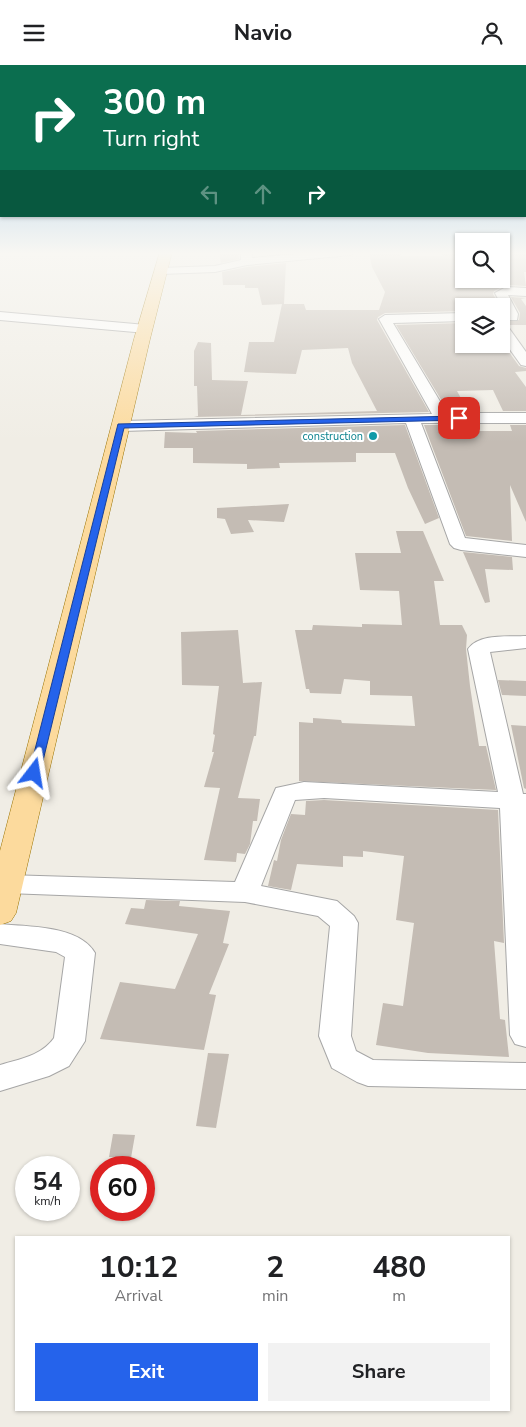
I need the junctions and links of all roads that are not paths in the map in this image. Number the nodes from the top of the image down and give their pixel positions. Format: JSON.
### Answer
{"nodes":[{"id":1,"x":0,"y":316,"type":"edge"},
{"id":2,"x":149,"y":316,"type":"edge"},
{"id":3,"x":455,"y":317,"type":"edge"},
{"id":4,"x":0,"y":322,"type":"edge"},
{"id":5,"x":144,"y":334,"type":"junction"},
{"id":6,"x":510,"y":340,"type":"edge"},
{"id":7,"x":526,"y":362,"type":"edge"},
{"id":8,"x":442,"y":418,"type":"junction"},
{"id":9,"x":526,"y":418,"type":"edge"},
{"id":10,"x":412,"y":419,"type":"junction"},
{"id":11,"x":121,"y":425,"type":"junction"},
{"id":12,"x":526,"y":551,"type":"edge"},
{"id":13,"x":526,"y":642,"type":"edge"},
{"id":14,"x":519,"y":802,"type":"edge"},
{"id":15,"x":7,"y":884,"type":"junction"},
{"id":16,"x":245,"y":892,"type":"junction"},
{"id":17,"x":0,"y":913,"type":"edge"},
{"id":18,"x":0,"y":934,"type":"edge"},
{"id":19,"x":526,"y":1035,"type":"edge"},
{"id":20,"x":526,"y":1077,"type":"edge"},
{"id":21,"x":0,"y":1078,"type":"edge"}],
"edges":[{"from":1,"to":5,"type":"street"},
{"from":2,"to":5,"type":"main road"},
{"from":3,"to":8,"type":"street"},
{"from":4,"to":5,"type":"street"},
{"from":5,"to":11,"type":"main road"},
{"from":6,"to":7,"type":"street"},
{"from":8,"to":9,"type":"street"},
{"from":8,"to":10,"type":"street"},
{"from":10,"to":11,"type":"street"},
{"from":10,"to":12,"type":"street"},
{"from":11,"to":15,"type":"main road"},
{"from":13,"to":14,"type":"street"},
{"from":14,"to":16,"type":"street"},
{"from":14,"to":19,"type":"street"},
{"from":15,"to":16,"type":"street"},
{"from":15,"to":17,"type":"main road"},
{"from":16,"to":20,"type":"street"},
{"from":18,"to":21,"type":"street"}]}
